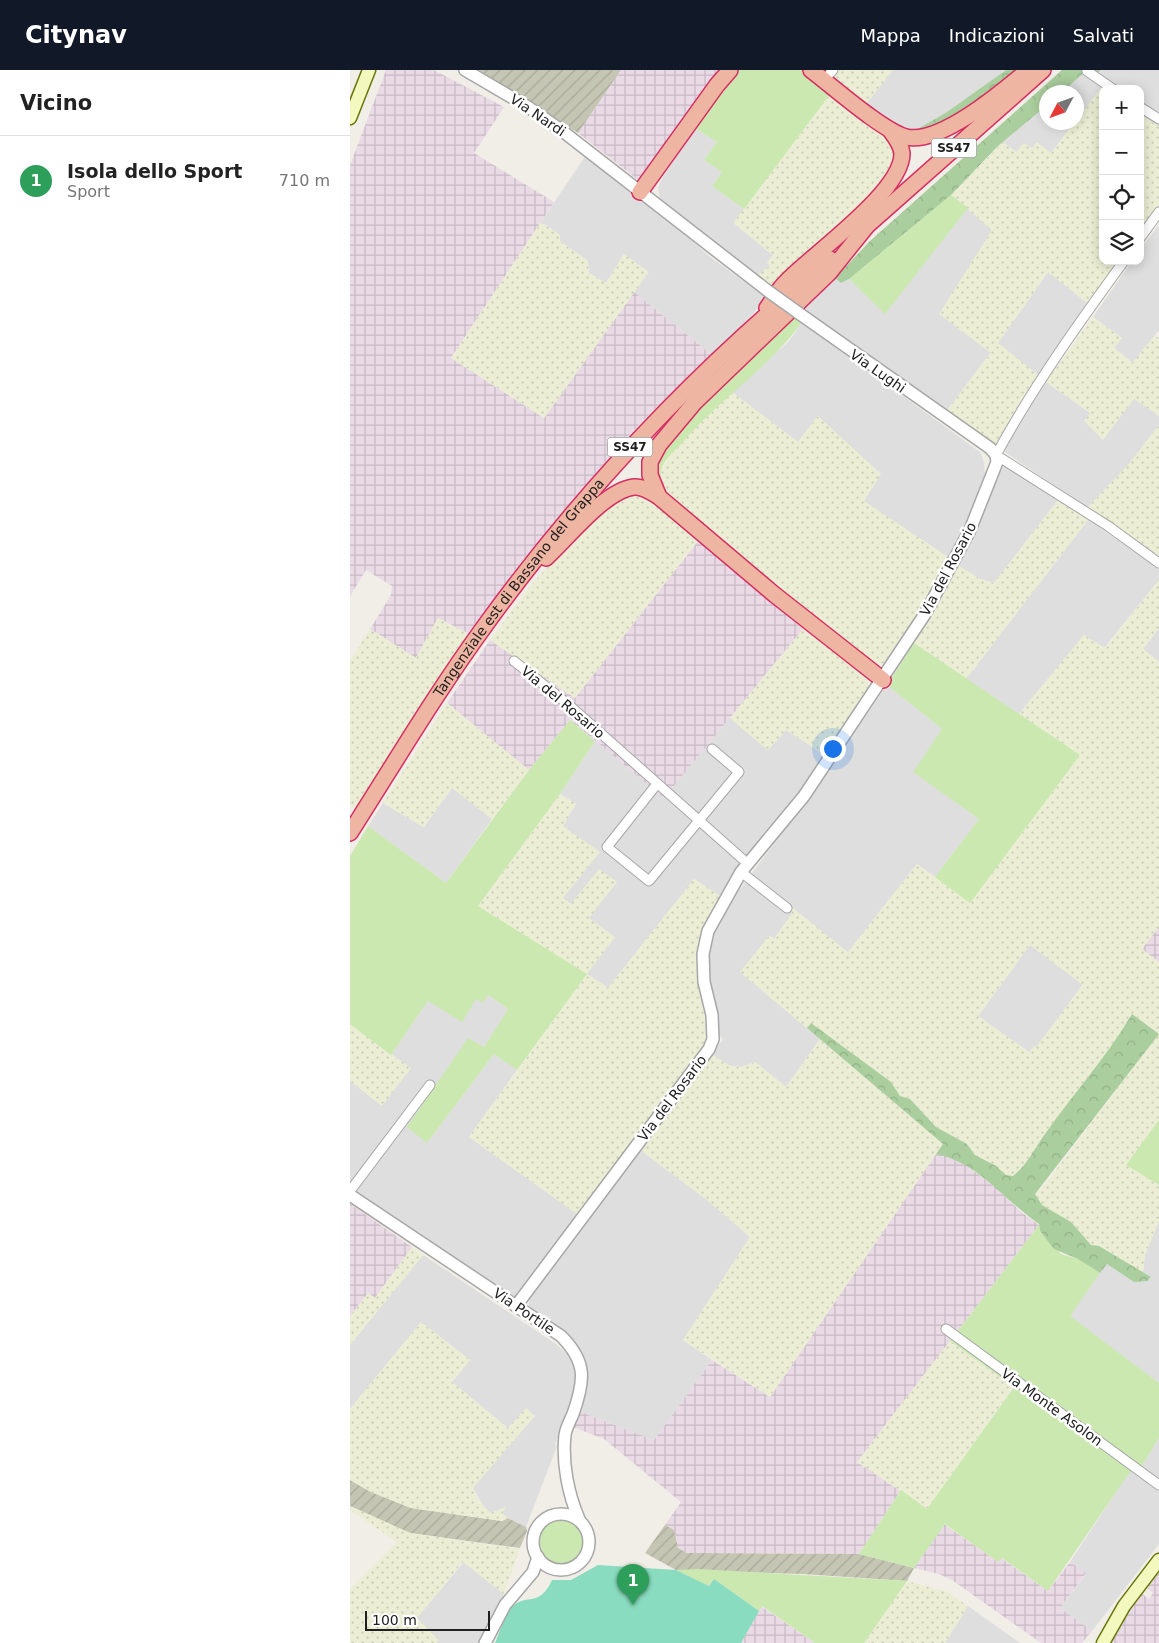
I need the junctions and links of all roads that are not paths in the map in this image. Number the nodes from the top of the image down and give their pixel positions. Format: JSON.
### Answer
{"nodes":[{"id":1,"x":369,"y":70,"type":"edge"},
{"id":2,"x":465,"y":70,"type":"edge"},
{"id":3,"x":730,"y":70,"type":"edge"},
{"id":4,"x":811,"y":70,"type":"edge"},
{"id":5,"x":1028,"y":70,"type":"edge"},
{"id":6,"x":1043,"y":70,"type":"edge"},
{"id":7,"x":1087,"y":71,"type":"edge"},
{"id":8,"x":829,"y":75,"type":"edge"},
{"id":9,"x":1107,"y":85,"type":"edge"},
{"id":10,"x":1144,"y":109,"type":"edge"},
{"id":11,"x":1157,"y":115,"type":"edge"},
{"id":12,"x":350,"y":118,"type":"edge"},
{"id":13,"x":890,"y":130,"type":"junction"},
{"id":14,"x":606,"y":165,"type":"joint"},
{"id":15,"x":640,"y":192,"type":"junction"},
{"id":16,"x":1159,"y":212,"type":"edge"},
{"id":17,"x":866,"y":226,"type":"junction"},
{"id":18,"x":1144,"y":233,"type":"edge"},
{"id":19,"x":1121,"y":265,"type":"edge"},
{"id":20,"x":755,"y":325,"type":"junction"},
{"id":21,"x":996,"y":455,"type":"junction"},
{"id":22,"x":659,"y":497,"type":"junction"},
{"id":23,"x":1159,"y":563,"type":"edge"},
{"id":24,"x":518,"y":581,"type":"junction"},
{"id":25,"x":514,"y":661,"type":"dead end"},
{"id":26,"x":882,"y":680,"type":"junction"},
{"id":27,"x":712,"y":749,"type":"dead end"},
{"id":28,"x":656,"y":784,"type":"junction"},
{"id":29,"x":698,"y":821,"type":"junction"},
{"id":30,"x":350,"y":833,"type":"edge"},
{"id":31,"x":744,"y":867,"type":"junction"},
{"id":32,"x":787,"y":908,"type":"dead end"},
{"id":33,"x":430,"y":1086,"type":"dead end"},
{"id":34,"x":350,"y":1191,"type":"edge"},
{"id":35,"x":350,"y":1195,"type":"edge"},
{"id":36,"x":516,"y":1306,"type":"junction"},
{"id":37,"x":946,"y":1329,"type":"dead end"},
{"id":38,"x":1159,"y":1485,"type":"edge"},
{"id":39,"x":570,"y":1490,"type":"junction"},
{"id":40,"x":557,"y":1513,"type":"junction"},
{"id":41,"x":579,"y":1519,"type":"junction"},
{"id":42,"x":538,"y":1557,"type":"junction"},
{"id":43,"x":1159,"y":1560,"type":"edge"},
{"id":44,"x":553,"y":1569,"type":"junction"},
{"id":45,"x":524,"y":1583,"type":"junction"},
{"id":46,"x":485,"y":1643,"type":"edge"},
{"id":47,"x":1103,"y":1643,"type":"edge"}],
"edges":[{"from":1,"to":12,"type":"main road"},
{"from":2,"to":14,"type":"street","name":"Via Nardi"},
{"from":3,"to":15,"type":"highway"},
{"from":4,"to":8,"type":"highway"},
{"from":5,"to":13,"type":"highway"},
{"from":6,"to":17,"type":"highway","name":"Tangenziale est di Bassano del Grappa","number":"SS47"},
{"from":7,"to":9,"type":"street"},
{"from":8,"to":13,"type":"highway"},
{"from":10,"to":11,"type":"street"},
{"from":13,"to":20,"type":"highway"},
{"from":14,"to":15,"type":"street","name":"Via Lughi"},
{"from":15,"to":21,"type":"street","name":"Via Lughi","bridge":true},
{"from":16,"to":18,"type":"street"},
{"from":17,"to":20,"type":"highway","name":"Tangenziale est di Bassano del Grappa","number":"SS47"},
{"from":17,"to":22,"type":"highway"},
{"from":19,"to":21,"type":"street","name":"Via del Rosario"},
{"from":20,"to":24,"type":"highway","name":"Tangenziale est di Bassano del Grappa","number":"SS47"},
{"from":21,"to":23,"type":"street","name":"Via Lughi"},
{"from":21,"to":26,"type":"street","name":"Via del Rosario"},
{"from":22,"to":24,"type":"highway"},
{"from":22,"to":26,"type":"highway"},
{"from":24,"to":30,"type":"highway","name":"Tangenziale est di Bassano del Grappa","number":"SS47"},
{"from":25,"to":28,"type":"street","name":"Via del Rosario"},
{"from":26,"to":31,"type":"street","name":"Via del Rosario"},
{"from":27,"to":29,"type":"street"},
{"from":28,"to":29,"type":"street","name":"Via del Rosario"},
{"from":28,"to":29,"type":"street"},
{"from":29,"to":31,"type":"street","name":"Via del Rosario"},
{"from":31,"to":32,"type":"street"},
{"from":31,"to":36,"type":"street","name":"Via del Rosario"},
{"from":33,"to":34,"type":"street"},
{"from":35,"to":36,"type":"street","name":"Via Portile"},
{"from":36,"to":39,"type":"street","name":"Via Portile"},
{"from":37,"to":38,"type":"street","name":"Via Monte Asolon"},
{"from":39,"to":40,"type":"street"},
{"from":39,"to":41,"type":"street","name":"Via Portile"},
{"from":40,"to":41,"type":"street"},
{"from":40,"to":42,"type":"street"},
{"from":41,"to":44,"type":"street"},
{"from":42,"to":44,"type":"street"},
{"from":42,"to":45,"type":"street"},
{"from":43,"to":47,"type":"main road"},
{"from":44,"to":45,"type":"street"},
{"from":45,"to":46,"type":"street"}]}
